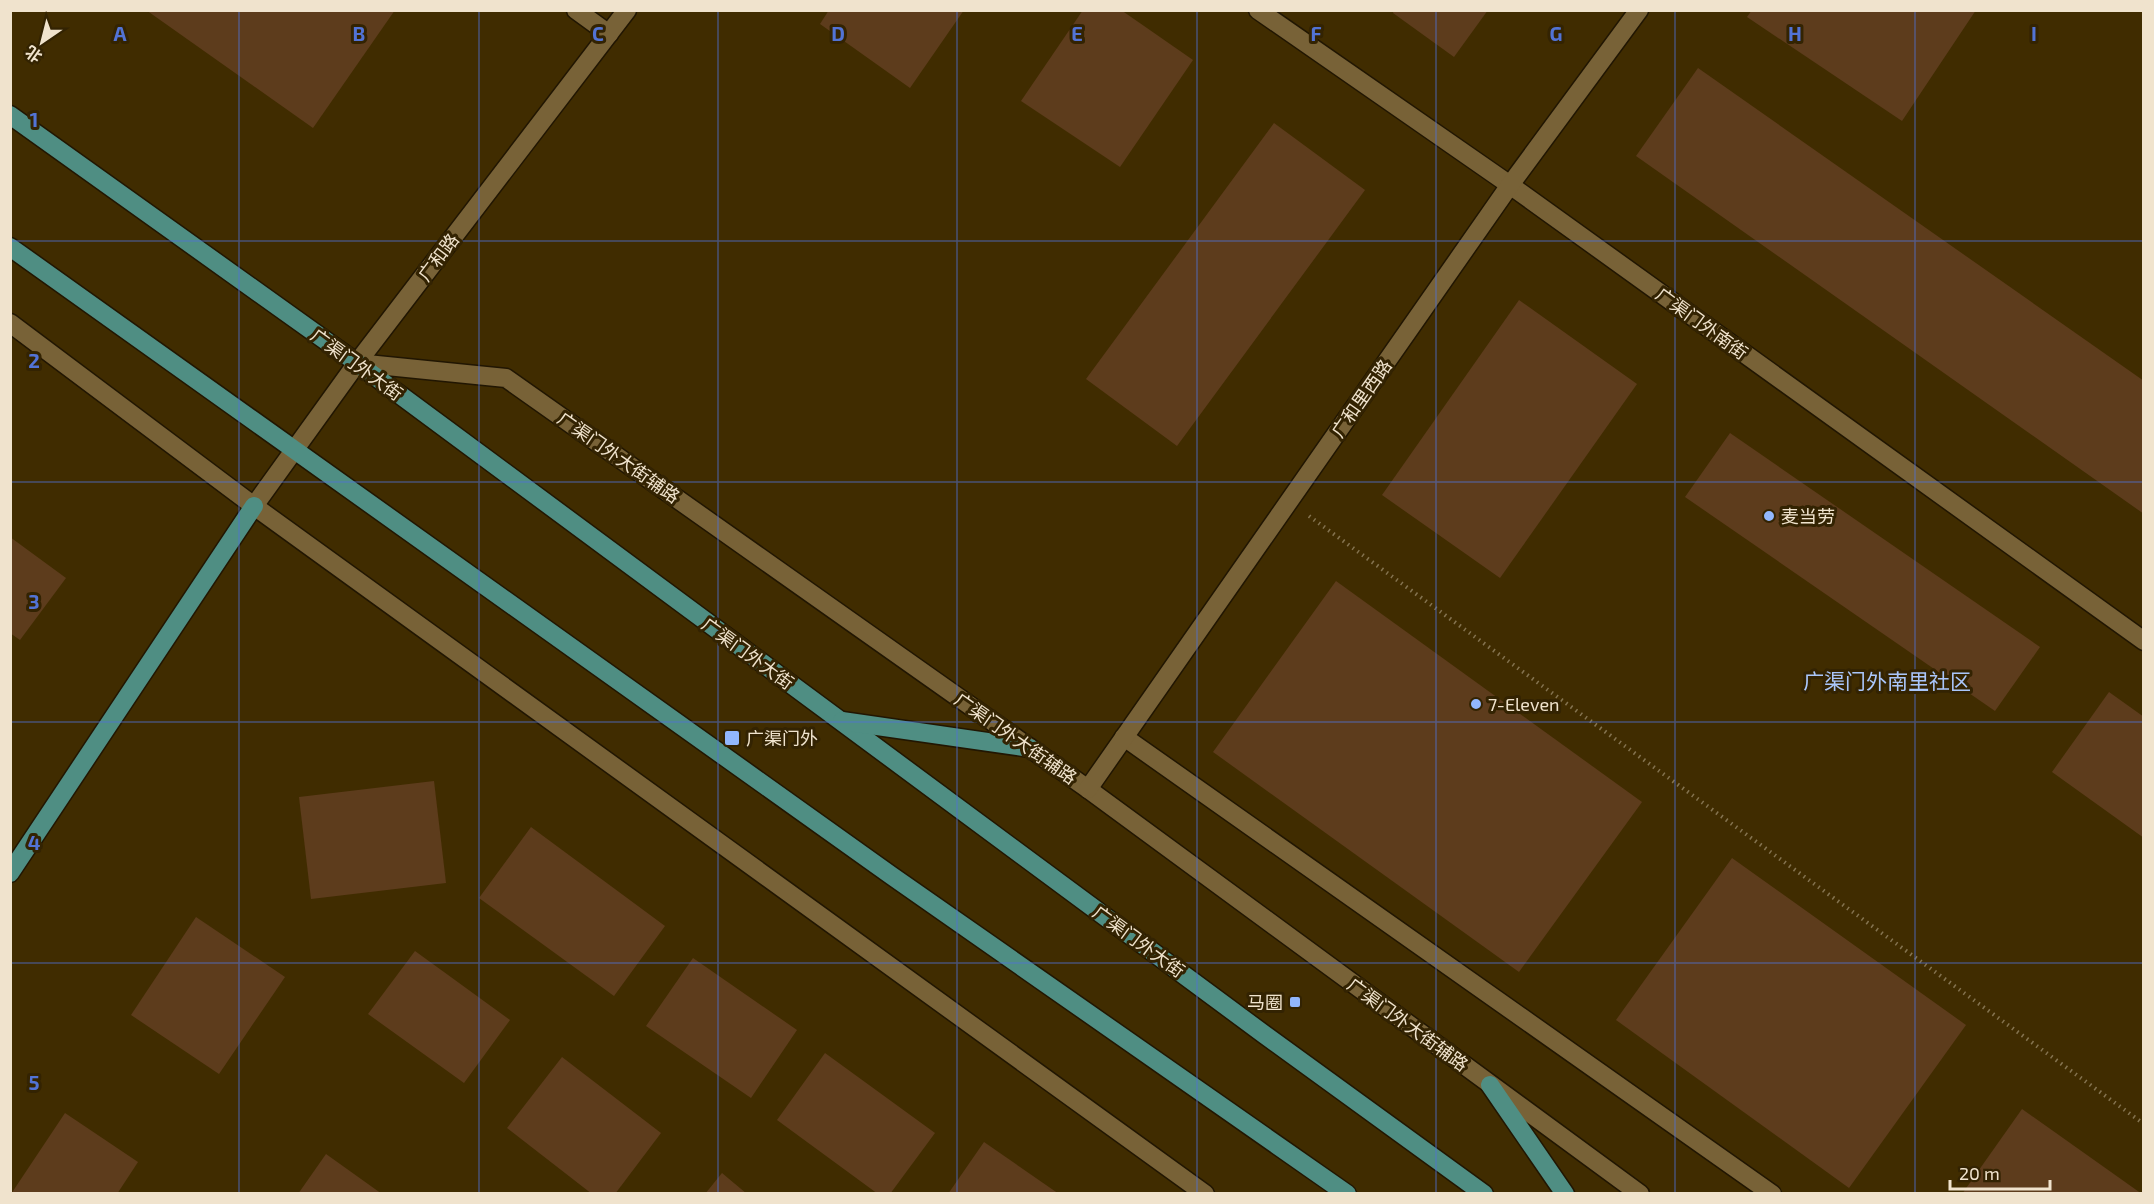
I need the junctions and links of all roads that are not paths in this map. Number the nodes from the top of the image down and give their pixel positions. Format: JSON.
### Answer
{"nodes":[{"id":1,"x":576,"y":10,"type":"edge"},
{"id":2,"x":627,"y":10,"type":"edge"},
{"id":3,"x":1258,"y":10,"type":"edge"},
{"id":4,"x":1639,"y":10,"type":"edge"},
{"id":5,"x":609,"y":34,"type":"junction"},
{"id":6,"x":10,"y":115,"type":"edge"},
{"id":7,"x":1510,"y":185,"type":"junction"},
{"id":8,"x":10,"y":247,"type":"edge"},
{"id":9,"x":10,"y":323,"type":"edge"},
{"id":10,"x":357,"y":363,"type":"junction"},
{"id":11,"x":295,"y":450,"type":"junction"},
{"id":12,"x":254,"y":506,"type":"junction"},
{"id":13,"x":2144,"y":641,"type":"edge"},
{"id":14,"x":841,"y":721,"type":"junction"},
{"id":15,"x":1124,"y":737,"type":"junction"},
{"id":16,"x":1030,"y":748,"type":"junction"},
{"id":17,"x":1088,"y":789,"type":"junction"},
{"id":18,"x":10,"y":873,"type":"edge"},
{"id":19,"x":1490,"y":1085,"type":"junction"},
{"id":20,"x":1205,"y":1194,"type":"edge"},
{"id":21,"x":1347,"y":1194,"type":"edge"},
{"id":22,"x":1484,"y":1194,"type":"edge"},
{"id":23,"x":1565,"y":1194,"type":"edge"},
{"id":24,"x":1640,"y":1194,"type":"edge"},
{"id":25,"x":1772,"y":1194,"type":"edge"}],
"edges":[{"from":1,"to":5,"type":"street"},
{"from":2,"to":5,"type":"street","name":"广和路"},
{"from":3,"to":7,"type":"street","name":"广渠门外南街"},
{"from":4,"to":7,"type":"street","name":"广和里西路"},
{"from":5,"to":10,"type":"street","name":"广和路"},
{"from":6,"to":10,"type":"main road","name":"广渠门外大街"},
{"from":7,"to":13,"type":"street","name":"广渠门外南街"},
{"from":7,"to":15,"type":"street","name":"广和里西路"},
{"from":8,"to":11,"type":"main road"},
{"from":9,"to":12,"type":"street"},
{"from":10,"to":11,"type":"street","name":"广和路"},
{"from":10,"to":14,"type":"main road","name":"广渠门外大街"},
{"from":10,"to":16,"type":"street","name":"广渠门外大街辅路"},
{"from":11,"to":12,"type":"street","name":"广和路"},
{"from":11,"to":21,"type":"main road"},
{"from":12,"to":18,"type":"main road"},
{"from":12,"to":20,"type":"street"},
{"from":14,"to":16,"type":"main road"},
{"from":14,"to":22,"type":"main road","name":"广渠门外大街"},
{"from":15,"to":17,"type":"street","name":"广和里西路"},
{"from":15,"to":25,"type":"street"},
{"from":16,"to":17,"type":"street","name":"广渠门外大街辅路"},
{"from":17,"to":19,"type":"street","name":"广渠门外大街辅路"},
{"from":19,"to":23,"type":"main road"},
{"from":19,"to":24,"type":"street","name":"广渠门外大街辅路"}]}
